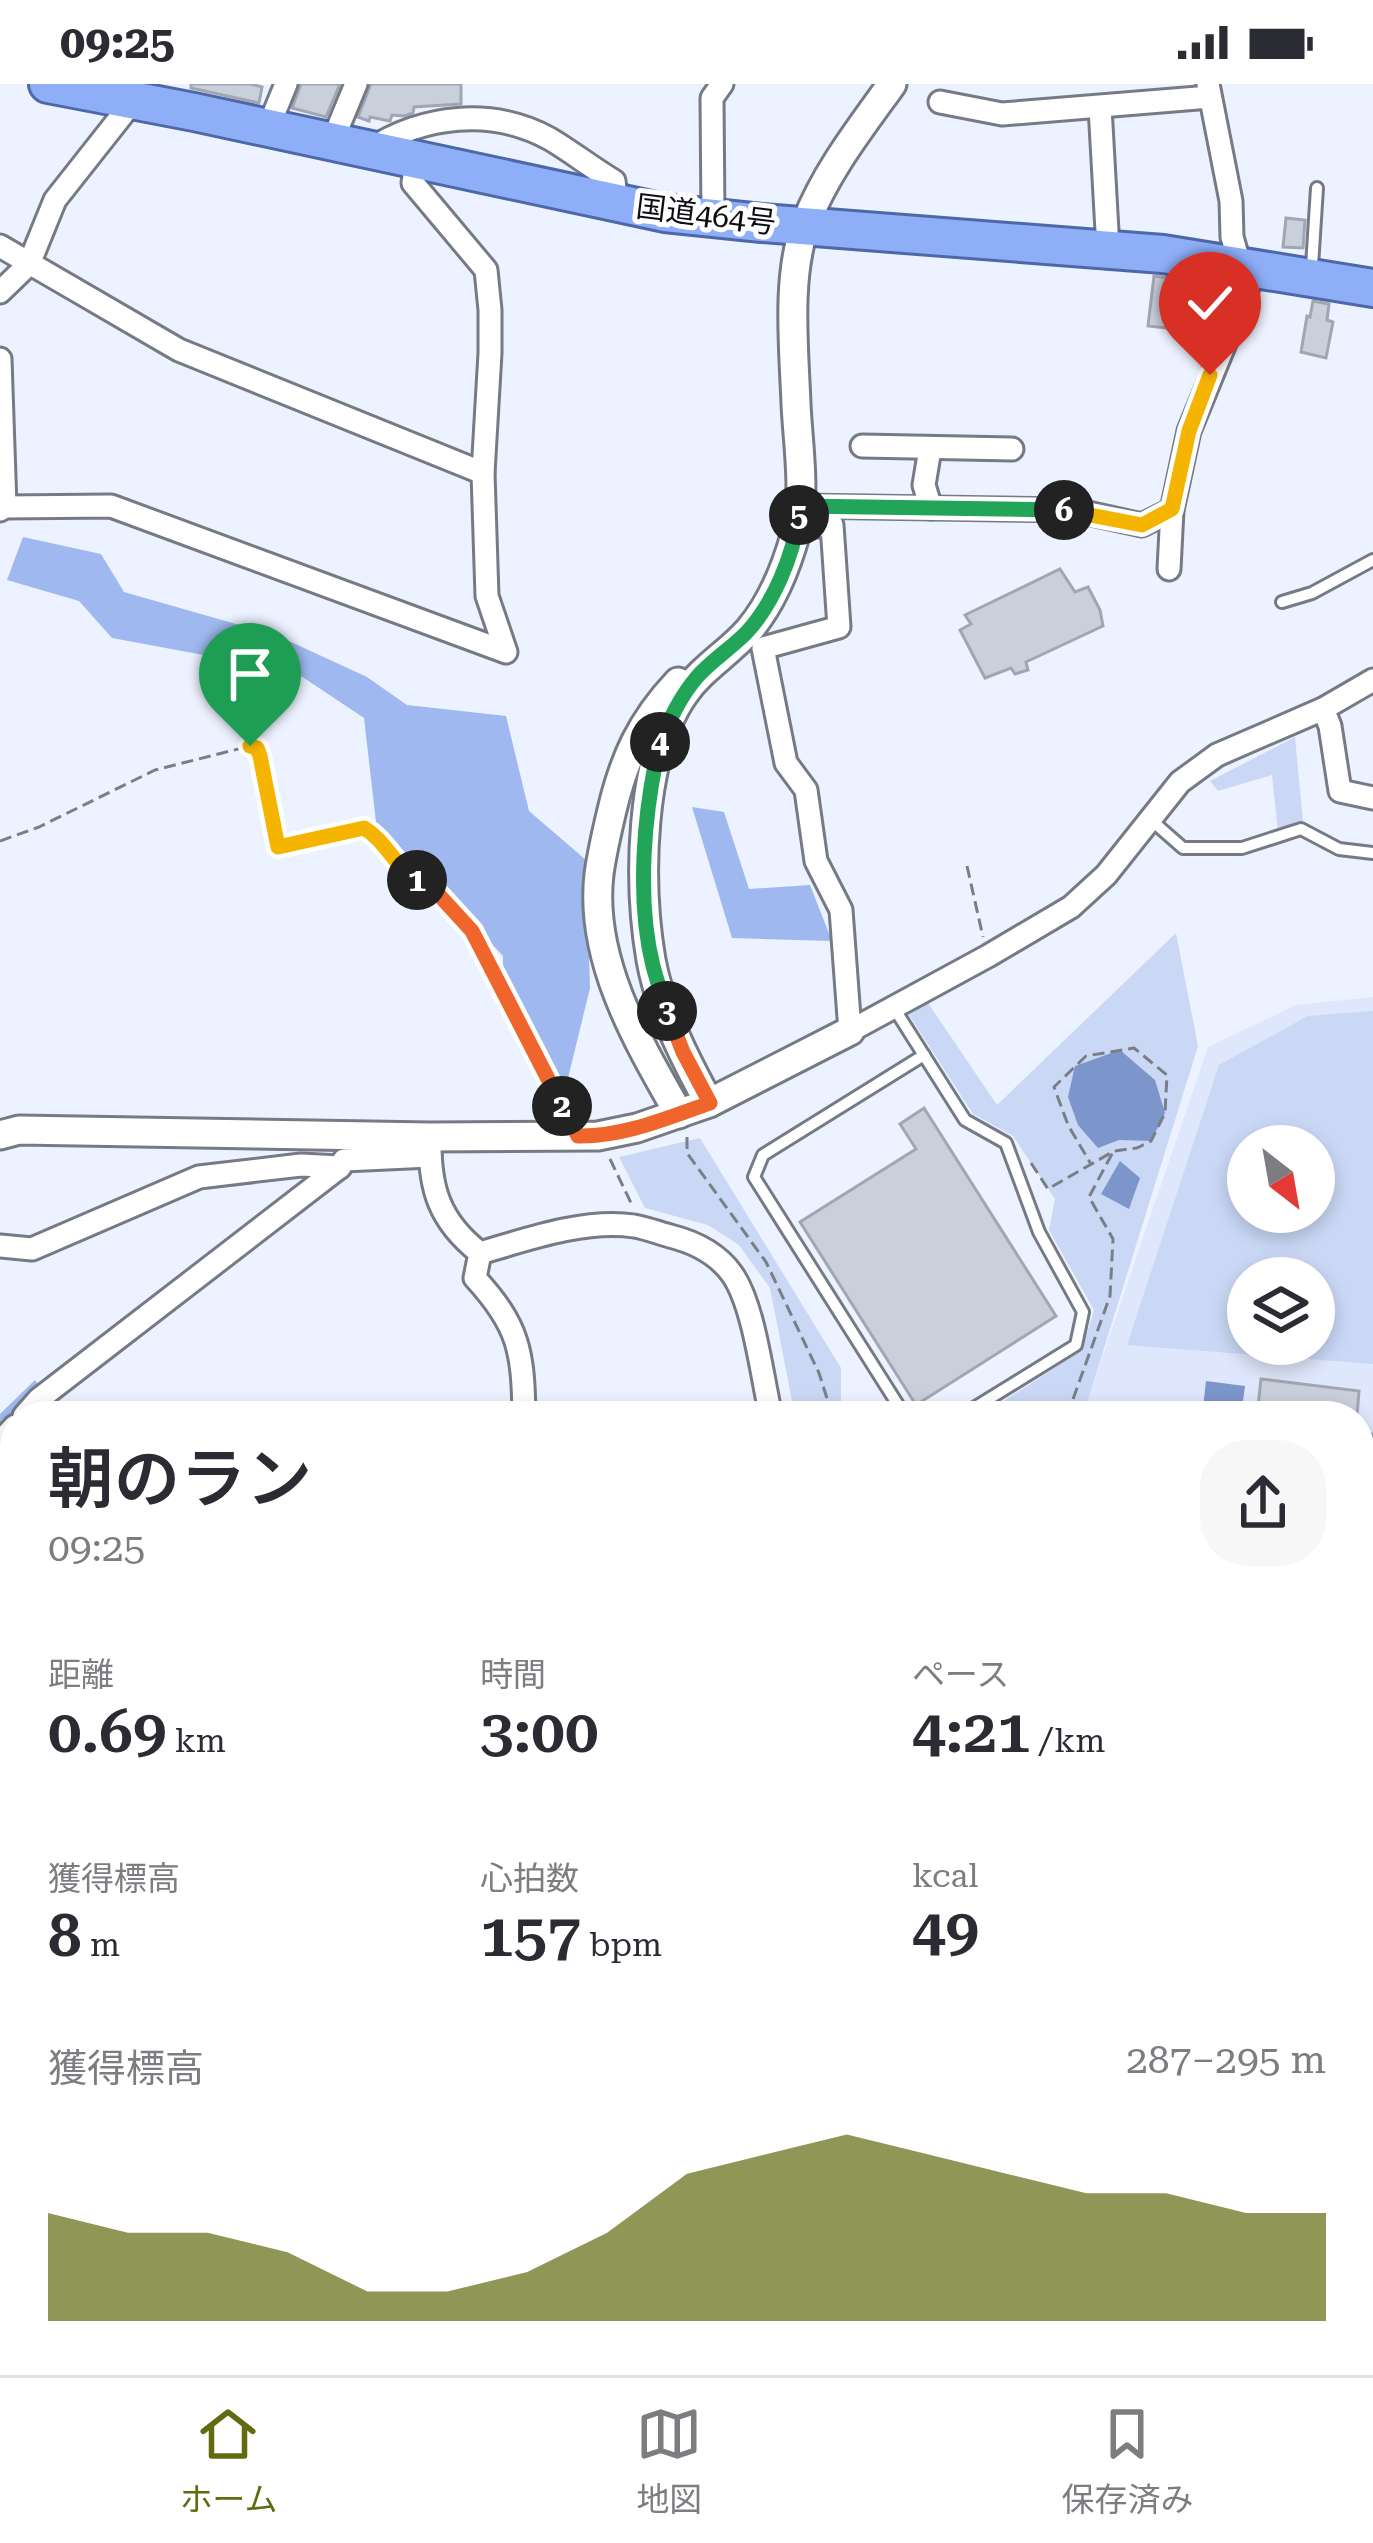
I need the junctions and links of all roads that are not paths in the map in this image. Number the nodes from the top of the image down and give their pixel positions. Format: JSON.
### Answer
{"nodes":[{"id":1,"x":48,"y":84,"type":"edge"},
{"id":2,"x":286,"y":84,"type":"edge"},
{"id":3,"x":356,"y":84,"type":"edge"},
{"id":4,"x":722,"y":84,"type":"edge"},
{"id":5,"x":892,"y":84,"type":"edge"},
{"id":6,"x":1212,"y":88,"type":"edge"},
{"id":7,"x":196,"y":98,"type":"edge"},
{"id":8,"x":134,"y":100,"type":"junction"},
{"id":9,"x":940,"y":102,"type":"dead end"},
{"id":10,"x":1100,"y":107,"type":"junction"},
{"id":11,"x":268,"y":128,"type":"junction"},
{"id":12,"x":332,"y":142,"type":"junction"},
{"id":13,"x":369,"y":150,"type":"junction"},
{"id":14,"x":416,"y":161,"type":"junction"},
{"id":15,"x":1317,"y":188,"type":"dead end"},
{"id":16,"x":617,"y":203,"type":"junction"},
{"id":17,"x":713,"y":218,"type":"junction"},
{"id":18,"x":805,"y":226,"type":"junction"},
{"id":19,"x":0,"y":246,"type":"edge"},
{"id":20,"x":1108,"y":249,"type":"junction"},
{"id":21,"x":29,"y":264,"type":"junction"},
{"id":22,"x":1312,"y":266,"type":"dead end"},
{"id":23,"x":1248,"y":267,"type":"junction"},
{"id":24,"x":1373,"y":288,"type":"edge"},
{"id":25,"x":0,"y":292,"type":"edge"},
{"id":26,"x":0,"y":358,"type":"edge"},
{"id":27,"x":862,"y":446,"type":"dead end"},
{"id":28,"x":930,"y":449,"type":"junction"},
{"id":29,"x":1012,"y":449,"type":"dead end"},
{"id":30,"x":483,"y":473,"type":"junction"},
{"id":31,"x":931,"y":508,"type":"junction"},
{"id":32,"x":3,"y":509,"type":"edge"},
{"id":33,"x":1172,"y":509,"type":"junction"},
{"id":34,"x":799,"y":516,"type":"junction"},
{"id":35,"x":1373,"y":560,"type":"edge"},
{"id":36,"x":1169,"y":569,"type":"dead end"},
{"id":37,"x":772,"y":592,"type":"junction"},
{"id":38,"x":1282,"y":602,"type":"dead end"},
{"id":39,"x":1373,"y":680,"type":"edge"},
{"id":40,"x":1323,"y":709,"type":"junction"},
{"id":41,"x":1373,"y":798,"type":"edge"},
{"id":42,"x":1150,"y":819,"type":"junction"},
{"id":43,"x":1373,"y":853,"type":"edge"},
{"id":44,"x":893,"y":1007,"type":"junction"},
{"id":45,"x":850,"y":1031,"type":"junction"},
{"id":46,"x":924,"y":1055,"type":"junction"},
{"id":47,"x":710,"y":1103,"type":"junction"},
{"id":48,"x":683,"y":1120,"type":"junction"},
{"id":49,"x":0,"y":1135,"type":"edge"},
{"id":50,"x":430,"y":1146,"type":"junction"},
{"id":51,"x":340,"y":1168,"type":"junction"},
{"id":52,"x":0,"y":1246,"type":"edge"},
{"id":53,"x":480,"y":1253,"type":"junction"},
{"id":54,"x":37,"y":1401,"type":"edge"},
{"id":55,"x":523,"y":1401,"type":"edge"},
{"id":56,"x":768,"y":1401,"type":"edge"},
{"id":57,"x":895,"y":1401,"type":"edge"},
{"id":58,"x":985,"y":1401,"type":"edge"}],
"edges":[{"from":1,"to":8,"type":"highway","name":"国道464号"},
{"from":2,"to":11,"type":"street"},
{"from":3,"to":12,"type":"street"},
{"from":4,"to":17,"type":"street"},
{"from":5,"to":18,"type":"street"},
{"from":6,"to":10,"type":"street"},
{"from":6,"to":23,"type":"street"},
{"from":7,"to":8,"type":"highway","name":"国道464号"},
{"from":7,"to":11,"type":"highway","name":"国道464号"},
{"from":8,"to":21,"type":"street"},
{"from":9,"to":10,"type":"street"},
{"from":10,"to":20,"type":"street"},
{"from":11,"to":12,"type":"highway","name":"国道464号"},
{"from":12,"to":13,"type":"highway","name":"国道464号"},
{"from":13,"to":14,"type":"highway","name":"国道464号"},
{"from":13,"to":16,"type":"street"},
{"from":14,"to":16,"type":"highway","name":"国道464号"},
{"from":14,"to":30,"type":"street"},
{"from":15,"to":22,"type":"lane"},
{"from":16,"to":17,"type":"highway","name":"国道464号"},
{"from":17,"to":18,"type":"highway","name":"国道464号"},
{"from":18,"to":20,"type":"highway","name":"国道464号"},
{"from":18,"to":34,"type":"street"},
{"from":19,"to":21,"type":"street"},
{"from":20,"to":23,"type":"highway","name":"国道464号"},
{"from":21,"to":25,"type":"street"},
{"from":21,"to":30,"type":"street"},
{"from":23,"to":24,"type":"highway","name":"国道464号"},
{"from":23,"to":33,"type":"street"},
{"from":26,"to":32,"type":"street"},
{"from":27,"to":28,"type":"street"},
{"from":28,"to":29,"type":"street"},
{"from":28,"to":31,"type":"street"},
{"from":30,"to":32,"type":"street"},
{"from":31,"to":33,"type":"street"},
{"from":31,"to":34,"type":"street"},
{"from":33,"to":36,"type":"street"},
{"from":34,"to":37,"type":"street"},
{"from":34,"to":45,"type":"street"},
{"from":35,"to":38,"type":"lane"},
{"from":37,"to":47,"type":"street"},
{"from":37,"to":48,"type":"street"},
{"from":39,"to":40,"type":"street"},
{"from":40,"to":41,"type":"street"},
{"from":40,"to":42,"type":"street"},
{"from":42,"to":43,"type":"lane"},
{"from":42,"to":44,"type":"street"},
{"from":44,"to":45,"type":"street"},
{"from":44,"to":46,"type":"lane"},
{"from":45,"to":47,"type":"street"},
{"from":46,"to":57,"type":"lane"},
{"from":46,"to":58,"type":"lane"},
{"from":47,"to":48,"type":"street"},
{"from":48,"to":50,"type":"street"},
{"from":49,"to":50,"type":"street"},
{"from":50,"to":51,"type":"street"},
{"from":50,"to":53,"type":"street"},
{"from":51,"to":52,"type":"street"},
{"from":51,"to":54,"type":"street"},
{"from":53,"to":55,"type":"street"},
{"from":53,"to":56,"type":"street"}]}
